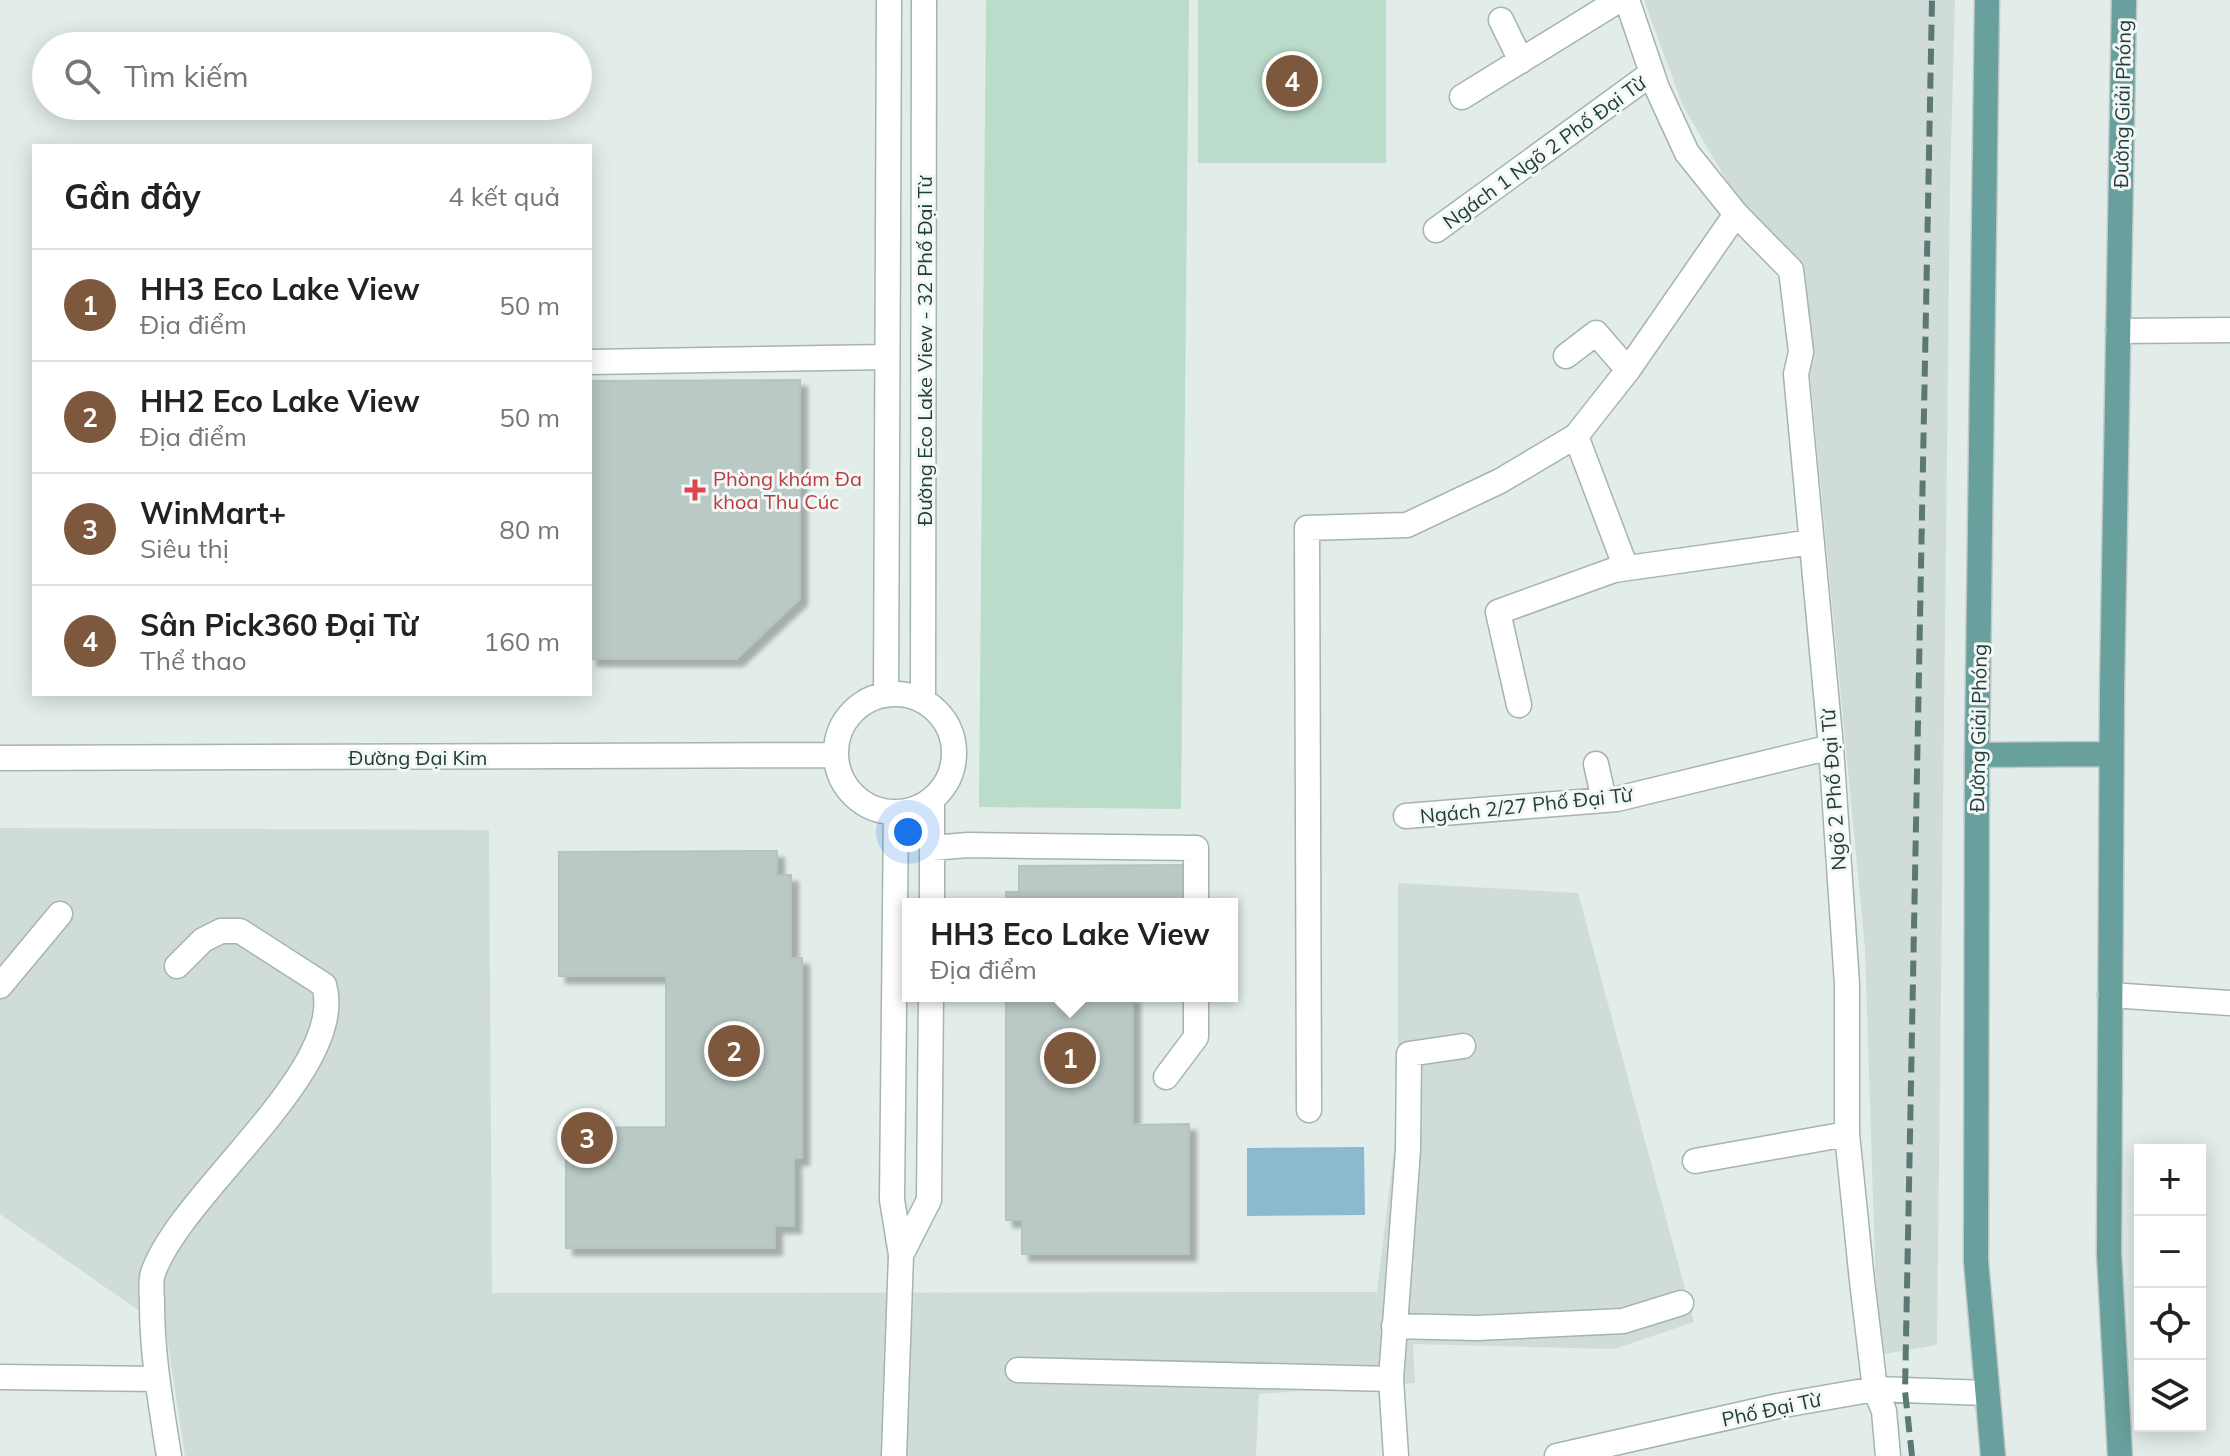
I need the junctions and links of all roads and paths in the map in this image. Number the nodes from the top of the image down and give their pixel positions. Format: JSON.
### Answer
{"nodes":[{"id":1,"x":889,"y":0,"type":"edge"},
{"id":2,"x":924,"y":0,"type":"edge"},
{"id":3,"x":1619,"y":0,"type":"edge"},
{"id":4,"x":1627,"y":0,"type":"edge"},
{"id":5,"x":1987,"y":0,"type":"edge"},
{"id":6,"x":2124,"y":0,"type":"edge"},
{"id":7,"x":1501,"y":20,"type":"dead end"},
{"id":8,"x":1521,"y":61,"type":"junction"},
{"id":9,"x":1652,"y":73,"type":"junction"},
{"id":10,"x":1462,"y":97,"type":"dead end"},
{"id":11,"x":1736,"y":214,"type":"junction"},
{"id":12,"x":1436,"y":230,"type":"dead end"},
{"id":13,"x":2230,"y":330,"type":"edge"},
{"id":14,"x":2118,"y":331,"type":"junction"},
{"id":15,"x":1566,"y":356,"type":"dead end"},
{"id":16,"x":887,"y":357,"type":"junction"},
{"id":17,"x":592,"y":362,"type":"edge"},
{"id":18,"x":1628,"y":370,"type":"junction"},
{"id":19,"x":1576,"y":436,"type":"junction"},
{"id":20,"x":1812,"y":542,"type":"junction"},
{"id":21,"x":1626,"y":568,"type":"junction"},
{"id":22,"x":886,"y":695,"type":"junction"},
{"id":23,"x":923,"y":701,"type":"junction"},
{"id":24,"x":1519,"y":705,"type":"dead end"},
{"id":25,"x":1831,"y":747,"type":"junction"},
{"id":26,"x":2111,"y":754,"type":"junction"},
{"id":27,"x":836,"y":755,"type":"junction"},
{"id":28,"x":1977,"y":755,"type":"junction"},
{"id":29,"x":0,"y":758,"type":"edge"},
{"id":30,"x":1596,"y":764,"type":"dead end"},
{"id":31,"x":1604,"y":800,"type":"junction"},
{"id":32,"x":932,"y":801,"type":"junction"},
{"id":33,"x":896,"y":812,"type":"junction"},
{"id":34,"x":1406,"y":816,"type":"dead end"},
{"id":35,"x":932,"y":848,"type":"junction"},
{"id":36,"x":932,"y":898,"type":"edge"},
{"id":37,"x":1196,"y":898,"type":"edge"},
{"id":38,"x":60,"y":914,"type":"dead end"},
{"id":39,"x":177,"y":966,"type":"dead end"},
{"id":40,"x":0,"y":986,"type":"edge"},
{"id":41,"x":2110,"y":995,"type":"junction"},
{"id":42,"x":931,"y":1002,"type":"edge"},
{"id":43,"x":1196,"y":1002,"type":"edge"},
{"id":44,"x":2230,"y":1003,"type":"edge"},
{"id":45,"x":1463,"y":1046,"type":"dead end"},
{"id":46,"x":1166,"y":1077,"type":"dead end"},
{"id":47,"x":1309,"y":1110,"type":"dead end"},
{"id":48,"x":1847,"y":1134,"type":"junction"},
{"id":49,"x":1695,"y":1161,"type":"dead end"},
{"id":50,"x":901,"y":1263,"type":"junction"},
{"id":51,"x":1681,"y":1303,"type":"dead end"},
{"id":52,"x":1394,"y":1326,"type":"junction"},
{"id":53,"x":1018,"y":1370,"type":"dead end"},
{"id":54,"x":0,"y":1377,"type":"edge"},
{"id":55,"x":157,"y":1379,"type":"junction"},
{"id":56,"x":1391,"y":1379,"type":"junction"},
{"id":57,"x":1875,"y":1389,"type":"junction"},
{"id":58,"x":1987,"y":1393,"type":"junction"},
{"id":59,"x":1584,"y":1453,"type":"edge"},
{"id":60,"x":169,"y":1456,"type":"edge"},
{"id":61,"x":894,"y":1456,"type":"edge"},
{"id":62,"x":1396,"y":1456,"type":"edge"},
{"id":63,"x":1557,"y":1456,"type":"edge"},
{"id":64,"x":1888,"y":1456,"type":"edge"},
{"id":65,"x":1993,"y":1456,"type":"edge"},
{"id":66,"x":2120,"y":1456,"type":"edge"}],
"edges":[{"from":1,"to":16,"type":"street","name":"Đường Eco Lake View - 32 Phố Đại Từ"},
{"from":2,"to":23,"type":"street","name":"Đường Eco Lake View - 32 Phố Đại Từ"},
{"from":3,"to":8,"type":"street"},
{"from":4,"to":9,"type":"street","name":"Ngõ 2 Phố Đại Từ"},
{"from":5,"to":28,"type":"main road","name":"Đường Giải Phóng"},
{"from":6,"to":14,"type":"main road","name":"Đường Giải Phóng"},
{"from":7,"to":8,"type":"street"},
{"from":8,"to":10,"type":"street"},
{"from":9,"to":11,"type":"street","name":"Ngõ 2 Phố Đại Từ"},
{"from":9,"to":12,"type":"street","name":"Ngách 1 Ngõ 2 Phố Đại Từ"},
{"from":11,"to":18,"type":"street"},
{"from":11,"to":20,"type":"street","name":"Ngõ 2 Phố Đại Từ"},
{"from":13,"to":14,"type":"street"},
{"from":14,"to":26,"type":"main road","name":"Đường Giải Phóng"},
{"from":15,"to":18,"type":"street"},
{"from":16,"to":17,"type":"street"},
{"from":16,"to":22,"type":"street","name":"Đường Eco Lake View - 32 Phố Đại Từ"},
{"from":18,"to":19,"type":"street"},
{"from":19,"to":21,"type":"street"},
{"from":19,"to":47,"type":"street"},
{"from":20,"to":21,"type":"street"},
{"from":20,"to":25,"type":"street","name":"Ngõ 2 Phố Đại Từ"},
{"from":21,"to":24,"type":"street"},
{"from":22,"to":23,"type":"street"},
{"from":22,"to":27,"type":"street"},
{"from":23,"to":32,"type":"street"},
{"from":25,"to":31,"type":"street","name":"Ngách 2/27 Phố Đại Từ"},
{"from":25,"to":48,"type":"street","name":"Ngõ 2 Phố Đại Từ"},
{"from":26,"to":28,"type":"main road"},
{"from":26,"to":41,"type":"main road","name":"Đường Giải Phóng"},
{"from":27,"to":29,"type":"street","name":"Đường Đại Kim"},
{"from":27,"to":33,"type":"street"},
{"from":28,"to":58,"type":"main road","name":"Đường Giải Phóng"},
{"from":30,"to":31,"type":"street"},
{"from":31,"to":34,"type":"street","name":"Ngách 2/27 Phố Đại Từ"},
{"from":32,"to":33,"type":"street"},
{"from":32,"to":35,"type":"street"},
{"from":33,"to":50,"type":"street"},
{"from":35,"to":36,"type":"street"},
{"from":35,"to":37,"type":"street"},
{"from":38,"to":40,"type":"street"},
{"from":39,"to":55,"type":"street"},
{"from":41,"to":44,"type":"street"},
{"from":41,"to":66,"type":"main road","name":"Đường Giải Phóng"},
{"from":42,"to":50,"type":"street"},
{"from":43,"to":46,"type":"street"},
{"from":45,"to":52,"type":"street"},
{"from":48,"to":49,"type":"street"},
{"from":48,"to":57,"type":"street","name":"Ngõ 2 Phố Đại Từ"},
{"from":50,"to":61,"type":"street"},
{"from":51,"to":52,"type":"street"},
{"from":52,"to":56,"type":"street"},
{"from":53,"to":56,"type":"street"},
{"from":54,"to":55,"type":"street"},
{"from":55,"to":60,"type":"street"},
{"from":56,"to":62,"type":"street"},
{"from":57,"to":58,"type":"street","name":"Phố Đại Từ"},
{"from":57,"to":59,"type":"street","name":"Phố Đại Từ"},
{"from":57,"to":64,"type":"street","name":"Ngõ 2 Phố Đại Từ"},
{"from":58,"to":65,"type":"main road","name":"Đường Giải Phóng"},
{"from":59,"to":63,"type":"street","name":"Phố Đại Từ"}]}
